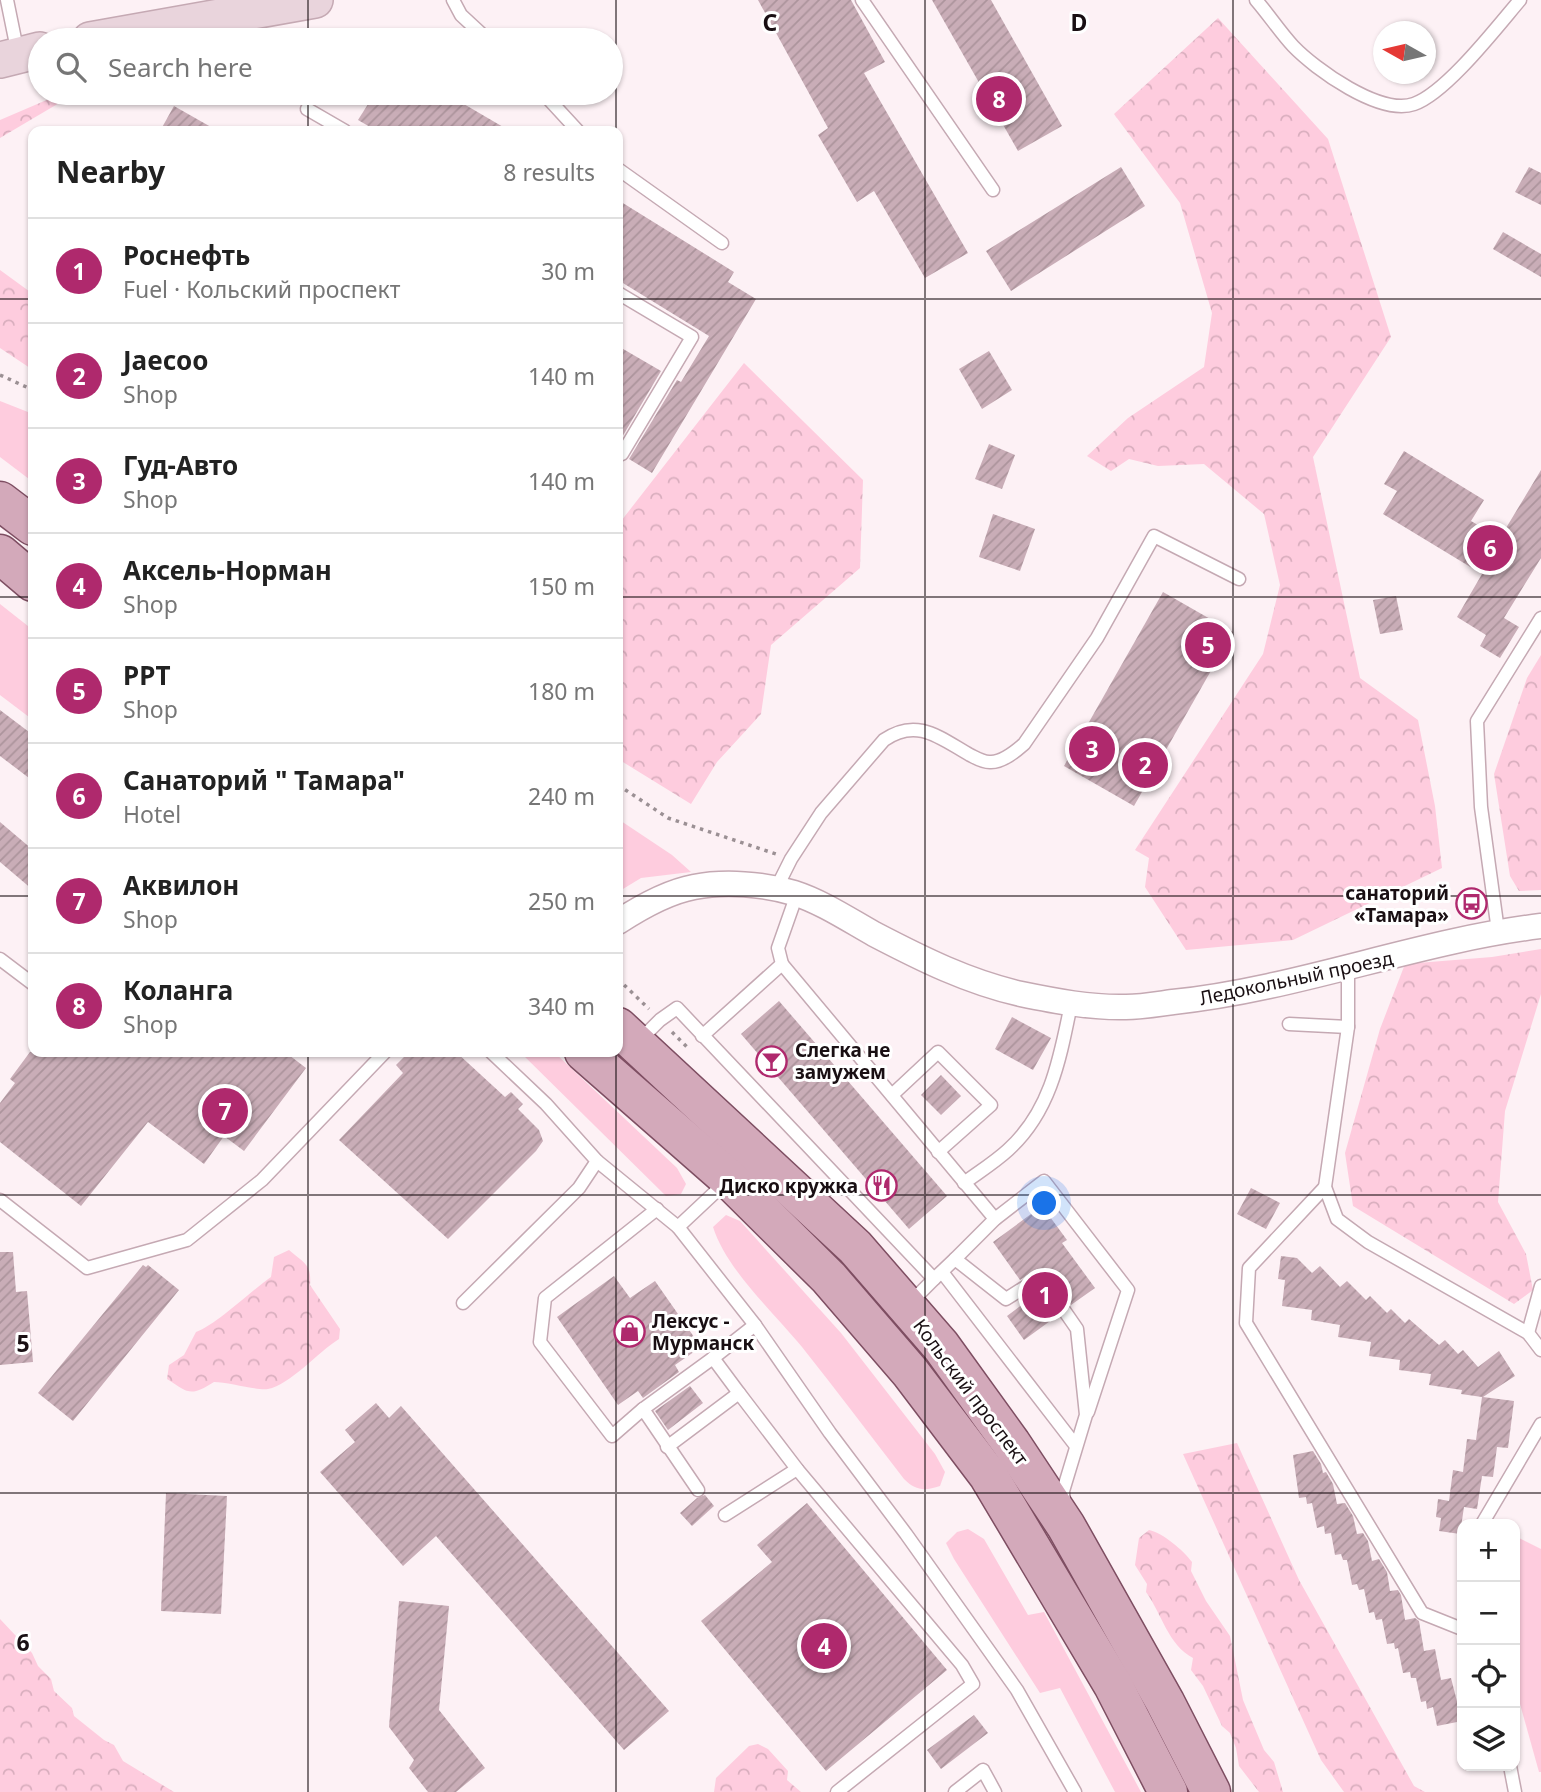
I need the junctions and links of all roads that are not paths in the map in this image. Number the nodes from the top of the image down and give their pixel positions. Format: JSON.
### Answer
{"nodes":[{"id":1,"x":6,"y":0,"type":"edge"},
{"id":2,"x":315,"y":0,"type":"edge"},
{"id":3,"x":453,"y":0,"type":"edge"},
{"id":4,"x":862,"y":0,"type":"edge"},
{"id":5,"x":1256,"y":0,"type":"edge"},
{"id":6,"x":1520,"y":0,"type":"edge"},
{"id":7,"x":158,"y":28,"type":"edge"},
{"id":8,"x":475,"y":28,"type":"edge"},
{"id":9,"x":19,"y":55,"type":"edge"},
{"id":10,"x":554,"y":105,"type":"edge"},
{"id":11,"x":307,"y":109,"type":"dead end"},
{"id":12,"x":336,"y":126,"type":"edge"},
{"id":13,"x":573,"y":126,"type":"edge"},
{"id":14,"x":623,"y":173,"type":"edge"},
{"id":15,"x":993,"y":190,"type":"dead end"},
{"id":16,"x":722,"y":243,"type":"dead end"},
{"id":17,"x":623,"y":296,"type":"edge"},
{"id":18,"x":623,"y":452,"type":"edge"},
{"id":19,"x":0,"y":500,"type":"edge"},
{"id":20,"x":28,"y":522,"type":"edge"},
{"id":21,"x":0,"y":554,"type":"edge"},
{"id":22,"x":28,"y":578,"type":"edge"},
{"id":23,"x":1239,"y":579,"type":"dead end"},
{"id":24,"x":1541,"y":618,"type":"edge"},
{"id":25,"x":786,"y":891,"type":"junction"},
{"id":26,"x":623,"y":919,"type":"edge"},
{"id":27,"x":1541,"y":926,"type":"edge"},
{"id":28,"x":1498,"y":931,"type":"junction"},
{"id":29,"x":0,"y":959,"type":"edge"},
{"id":30,"x":782,"y":964,"type":"junction"},
{"id":31,"x":1348,"y":969,"type":"junction"},
{"id":32,"x":28,"y":980,"type":"edge"},
{"id":33,"x":1071,"y":1004,"type":"junction"},
{"id":34,"x":1289,"y":1024,"type":"dead end"},
{"id":35,"x":1348,"y":1027,"type":"junction"},
{"id":36,"x":638,"y":1031,"type":"edge"},
{"id":37,"x":702,"y":1036,"type":"junction"},
{"id":38,"x":380,"y":1057,"type":"edge"},
{"id":39,"x":496,"y":1057,"type":"edge"},
{"id":40,"x":589,"y":1057,"type":"edge"},
{"id":41,"x":892,"y":1096,"type":"junction"},
{"id":42,"x":938,"y":1152,"type":"junction"},
{"id":43,"x":597,"y":1161,"type":"junction"},
{"id":44,"x":729,"y":1179,"type":"junction"},
{"id":45,"x":964,"y":1183,"type":"junction"},
{"id":46,"x":1325,"y":1187,"type":"junction"},
{"id":47,"x":0,"y":1200,"type":"edge"},
{"id":48,"x":657,"y":1209,"type":"junction"},
{"id":49,"x":995,"y":1219,"type":"junction"},
{"id":50,"x":678,"y":1227,"type":"junction"},
{"id":51,"x":955,"y":1259,"type":"junction"},
{"id":52,"x":938,"y":1275,"type":"junction"},
{"id":53,"x":1541,"y":1286,"type":"edge"},
{"id":54,"x":463,"y":1303,"type":"dead end"},
{"id":55,"x":906,"y":1308,"type":"junction"},
{"id":56,"x":755,"y":1325,"type":"junction"},
{"id":57,"x":1528,"y":1333,"type":"junction"},
{"id":58,"x":1541,"y":1350,"type":"edge"},
{"id":59,"x":713,"y":1358,"type":"junction"},
{"id":60,"x":739,"y":1393,"type":"junction"},
{"id":61,"x":643,"y":1409,"type":"junction"},
{"id":62,"x":1086,"y":1415,"type":"junction"},
{"id":63,"x":1541,"y":1424,"type":"edge"},
{"id":64,"x":1076,"y":1446,"type":"junction"},
{"id":65,"x":667,"y":1447,"type":"junction"},
{"id":66,"x":797,"y":1469,"type":"junction"},
{"id":67,"x":698,"y":1490,"type":"dead end"},
{"id":68,"x":725,"y":1515,"type":"dead end"},
{"id":69,"x":1485,"y":1519,"type":"edge"},
{"id":70,"x":1066,"y":1526,"type":"junction"},
{"id":71,"x":1457,"y":1627,"type":"edge"},
{"id":72,"x":1511,"y":1771,"type":"edge"},
{"id":73,"x":837,"y":1792,"type":"edge"},
{"id":74,"x":955,"y":1792,"type":"edge"},
{"id":75,"x":995,"y":1792,"type":"edge"},
{"id":76,"x":1075,"y":1792,"type":"edge"},
{"id":77,"x":1168,"y":1792,"type":"edge"},
{"id":78,"x":1211,"y":1792,"type":"edge"},
{"id":79,"x":1515,"y":1792,"type":"edge"}],
"edges":[{"from":1,"to":9,"type":"lane"},
{"from":2,"to":7,"type":"main road"},
{"from":3,"to":8,"type":"lane"},
{"from":4,"to":15,"type":"lane"},
{"from":5,"to":6,"type":"lane"},
{"from":10,"to":13,"type":"lane"},
{"from":11,"to":12,"type":"lane"},
{"from":14,"to":16,"type":"lane"},
{"from":17,"to":18,"type":"lane"},
{"from":19,"to":20,"type":"main road"},
{"from":21,"to":22,"type":"main road"},
{"from":23,"to":25,"type":"lane"},
{"from":24,"to":28,"type":"lane"},
{"from":25,"to":26,"type":"street","name":"Ледокольный проезд"},
{"from":25,"to":30,"type":"lane"},
{"from":25,"to":33,"type":"street","name":"Ледокольный проезд"},
{"from":27,"to":28,"type":"street","name":"Ледокольный проезд"},
{"from":28,"to":31,"type":"street","name":"Ледокольный проезд"},
{"from":29,"to":32,"type":"lane"},
{"from":30,"to":37,"type":"lane"},
{"from":30,"to":41,"type":"lane"},
{"from":31,"to":33,"type":"street","name":"Ледокольный проезд"},
{"from":31,"to":35,"type":"lane"},
{"from":33,"to":45,"type":"lane"},
{"from":34,"to":35,"type":"lane"},
{"from":35,"to":46,"type":"lane"},
{"from":36,"to":37,"type":"lane"},
{"from":36,"to":55,"type":"main road","name":"Кольский проспект"},
{"from":37,"to":52,"type":"lane"},
{"from":38,"to":47,"type":"lane"},
{"from":39,"to":43,"type":"lane"},
{"from":40,"to":44,"type":"main road","name":"Кольский проспект"},
{"from":41,"to":42,"type":"lane"},
{"from":41,"to":42,"type":"lane"},
{"from":42,"to":45,"type":"lane"},
{"from":43,"to":48,"type":"lane"},
{"from":43,"to":54,"type":"lane"},
{"from":44,"to":50,"type":"lane"},
{"from":44,"to":77,"type":"main road","name":"Кольский проспект"},
{"from":45,"to":49,"type":"lane"},
{"from":46,"to":57,"type":"lane"},
{"from":46,"to":71,"type":"lane"},
{"from":48,"to":50,"type":"lane"},
{"from":48,"to":61,"type":"lane"},
{"from":49,"to":51,"type":"lane"},
{"from":49,"to":62,"type":"lane"},
{"from":50,"to":56,"type":"lane"},
{"from":51,"to":52,"type":"lane"},
{"from":51,"to":62,"type":"lane"},
{"from":52,"to":55,"type":"lane"},
{"from":52,"to":64,"type":"lane"},
{"from":53,"to":57,"type":"lane"},
{"from":55,"to":70,"type":"main road","name":"Кольский проспект"},
{"from":56,"to":59,"type":"lane"},
{"from":56,"to":76,"type":"lane"},
{"from":57,"to":58,"type":"lane"},
{"from":59,"to":60,"type":"lane"},
{"from":59,"to":61,"type":"lane"},
{"from":60,"to":65,"type":"lane"},
{"from":60,"to":66,"type":"lane"},
{"from":61,"to":65,"type":"lane"},
{"from":62,"to":64,"type":"lane"},
{"from":63,"to":69,"type":"lane"},
{"from":64,"to":70,"type":"lane"},
{"from":65,"to":67,"type":"lane"},
{"from":66,"to":68,"type":"lane"},
{"from":66,"to":73,"type":"lane"},
{"from":70,"to":78,"type":"main road","name":"Кольский проспект"},
{"from":72,"to":79,"type":"lane"},
{"from":74,"to":75,"type":"lane"}]}
